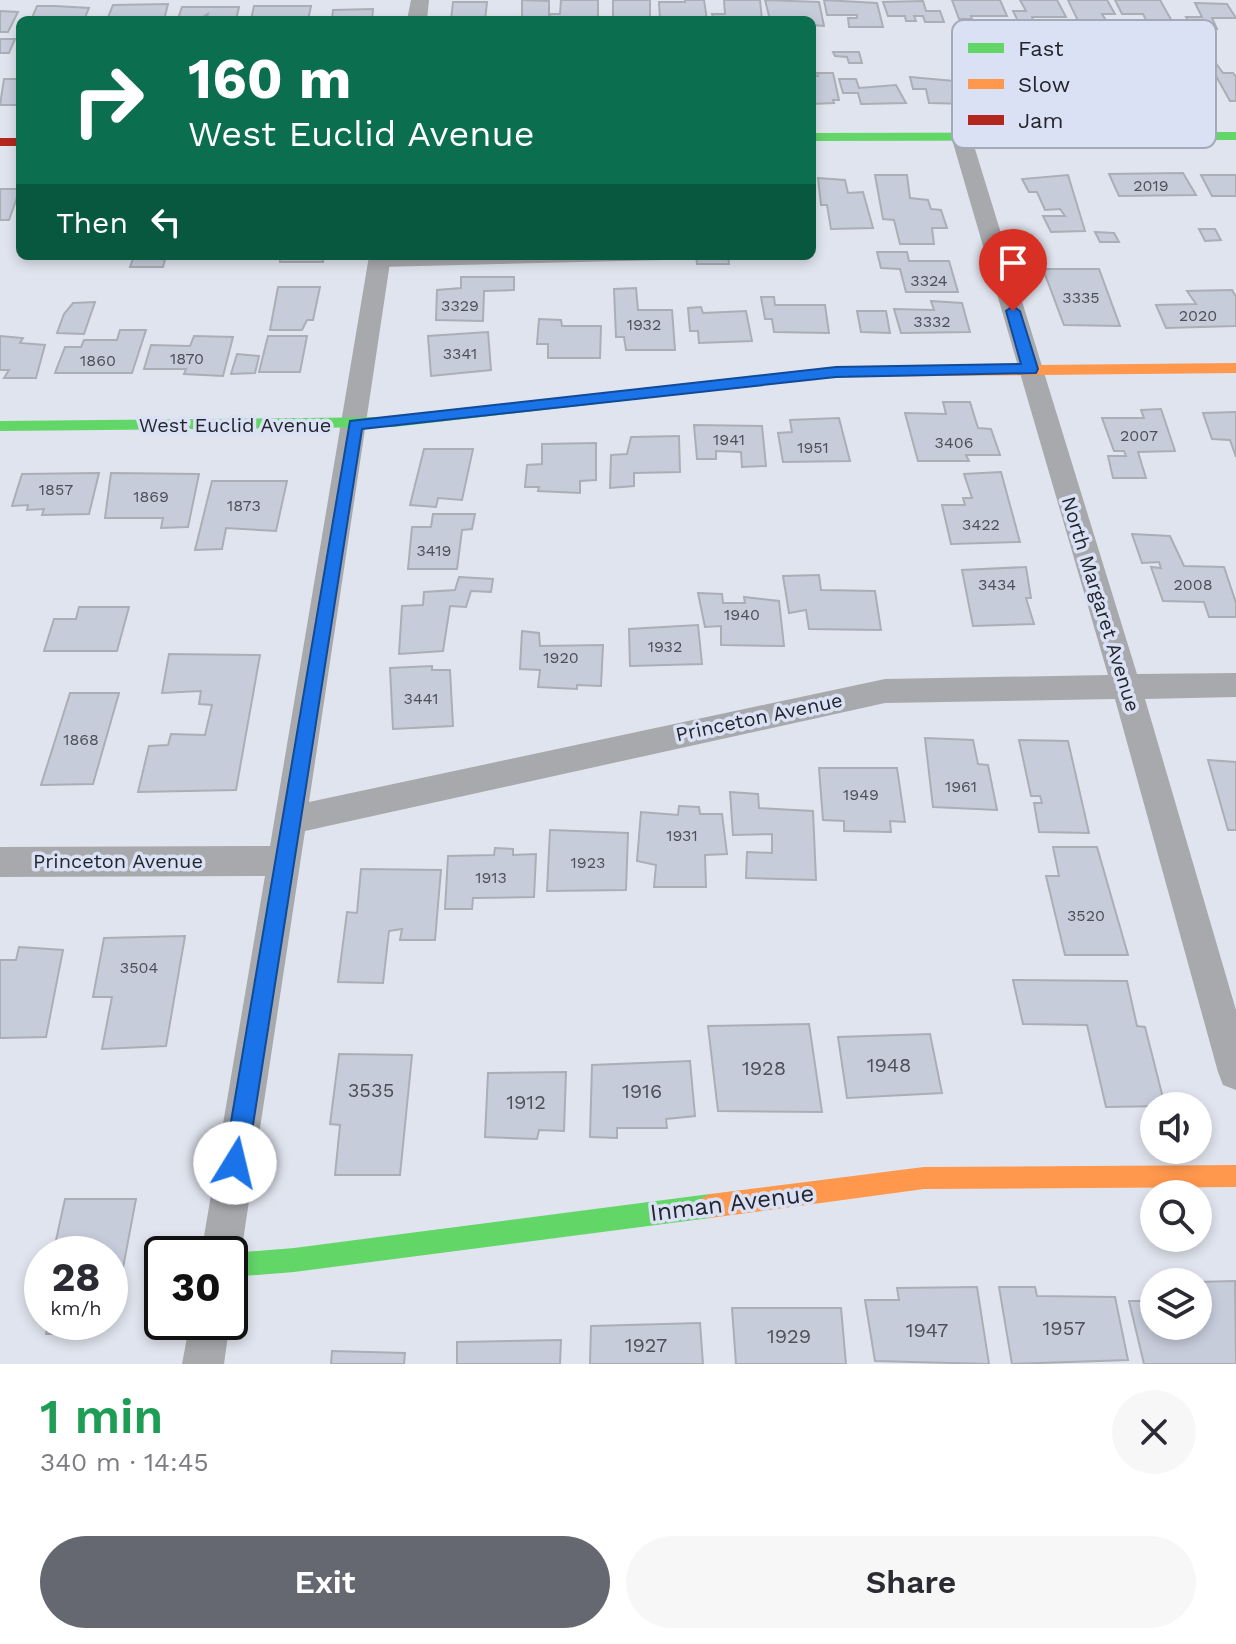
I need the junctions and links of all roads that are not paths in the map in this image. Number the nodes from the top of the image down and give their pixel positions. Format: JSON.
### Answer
{"nodes":[{"id":1,"x":952,"y":136,"type":"edge"},
{"id":2,"x":816,"y":137,"type":"edge"},
{"id":3,"x":965,"y":148,"type":"edge"},
{"id":4,"x":380,"y":260,"type":"edge"},
{"id":5,"x":1236,"y":368,"type":"edge"},
{"id":6,"x":1030,"y":369,"type":"junction"},
{"id":7,"x":355,"y":425,"type":"junction"},
{"id":8,"x":0,"y":426,"type":"edge"},
{"id":9,"x":1236,"y":685,"type":"edge"},
{"id":10,"x":1126,"y":686,"type":"junction"},
{"id":11,"x":291,"y":820,"type":"junction"},
{"id":12,"x":283,"y":861,"type":"junction"},
{"id":13,"x":0,"y":862,"type":"edge"},
{"id":14,"x":1236,"y":1072,"type":"edge"},
{"id":15,"x":1236,"y":1176,"type":"edge"},
{"id":16,"x":224,"y":1236,"type":"edge"},
{"id":17,"x":248,"y":1264,"type":"edge"},
{"id":18,"x":207,"y":1340,"type":"edge"},
{"id":19,"x":203,"y":1364,"type":"edge"}],
"edges":[{"from":1,"to":2,"type":"street"},
{"from":3,"to":6,"type":"street","name":"North Margaret Avenue"},
{"from":4,"to":7,"type":"street"},
{"from":5,"to":6,"type":"street","name":"West Euclid Avenue"},
{"from":6,"to":7,"type":"street","name":"West Euclid Avenue"},
{"from":6,"to":10,"type":"street","name":"North Margaret Avenue"},
{"from":7,"to":8,"type":"street","name":"West Euclid Avenue"},
{"from":7,"to":11,"type":"street"},
{"from":9,"to":10,"type":"street","name":"Princeton Avenue"},
{"from":10,"to":11,"type":"street","name":"Princeton Avenue"},
{"from":10,"to":14,"type":"street","name":"North Margaret Avenue"},
{"from":11,"to":12,"type":"street"},
{"from":12,"to":13,"type":"street","name":"Princeton Avenue"},
{"from":12,"to":16,"type":"street"},
{"from":15,"to":17,"type":"street","name":"Inman Avenue"},
{"from":18,"to":19,"type":"street"}]}
